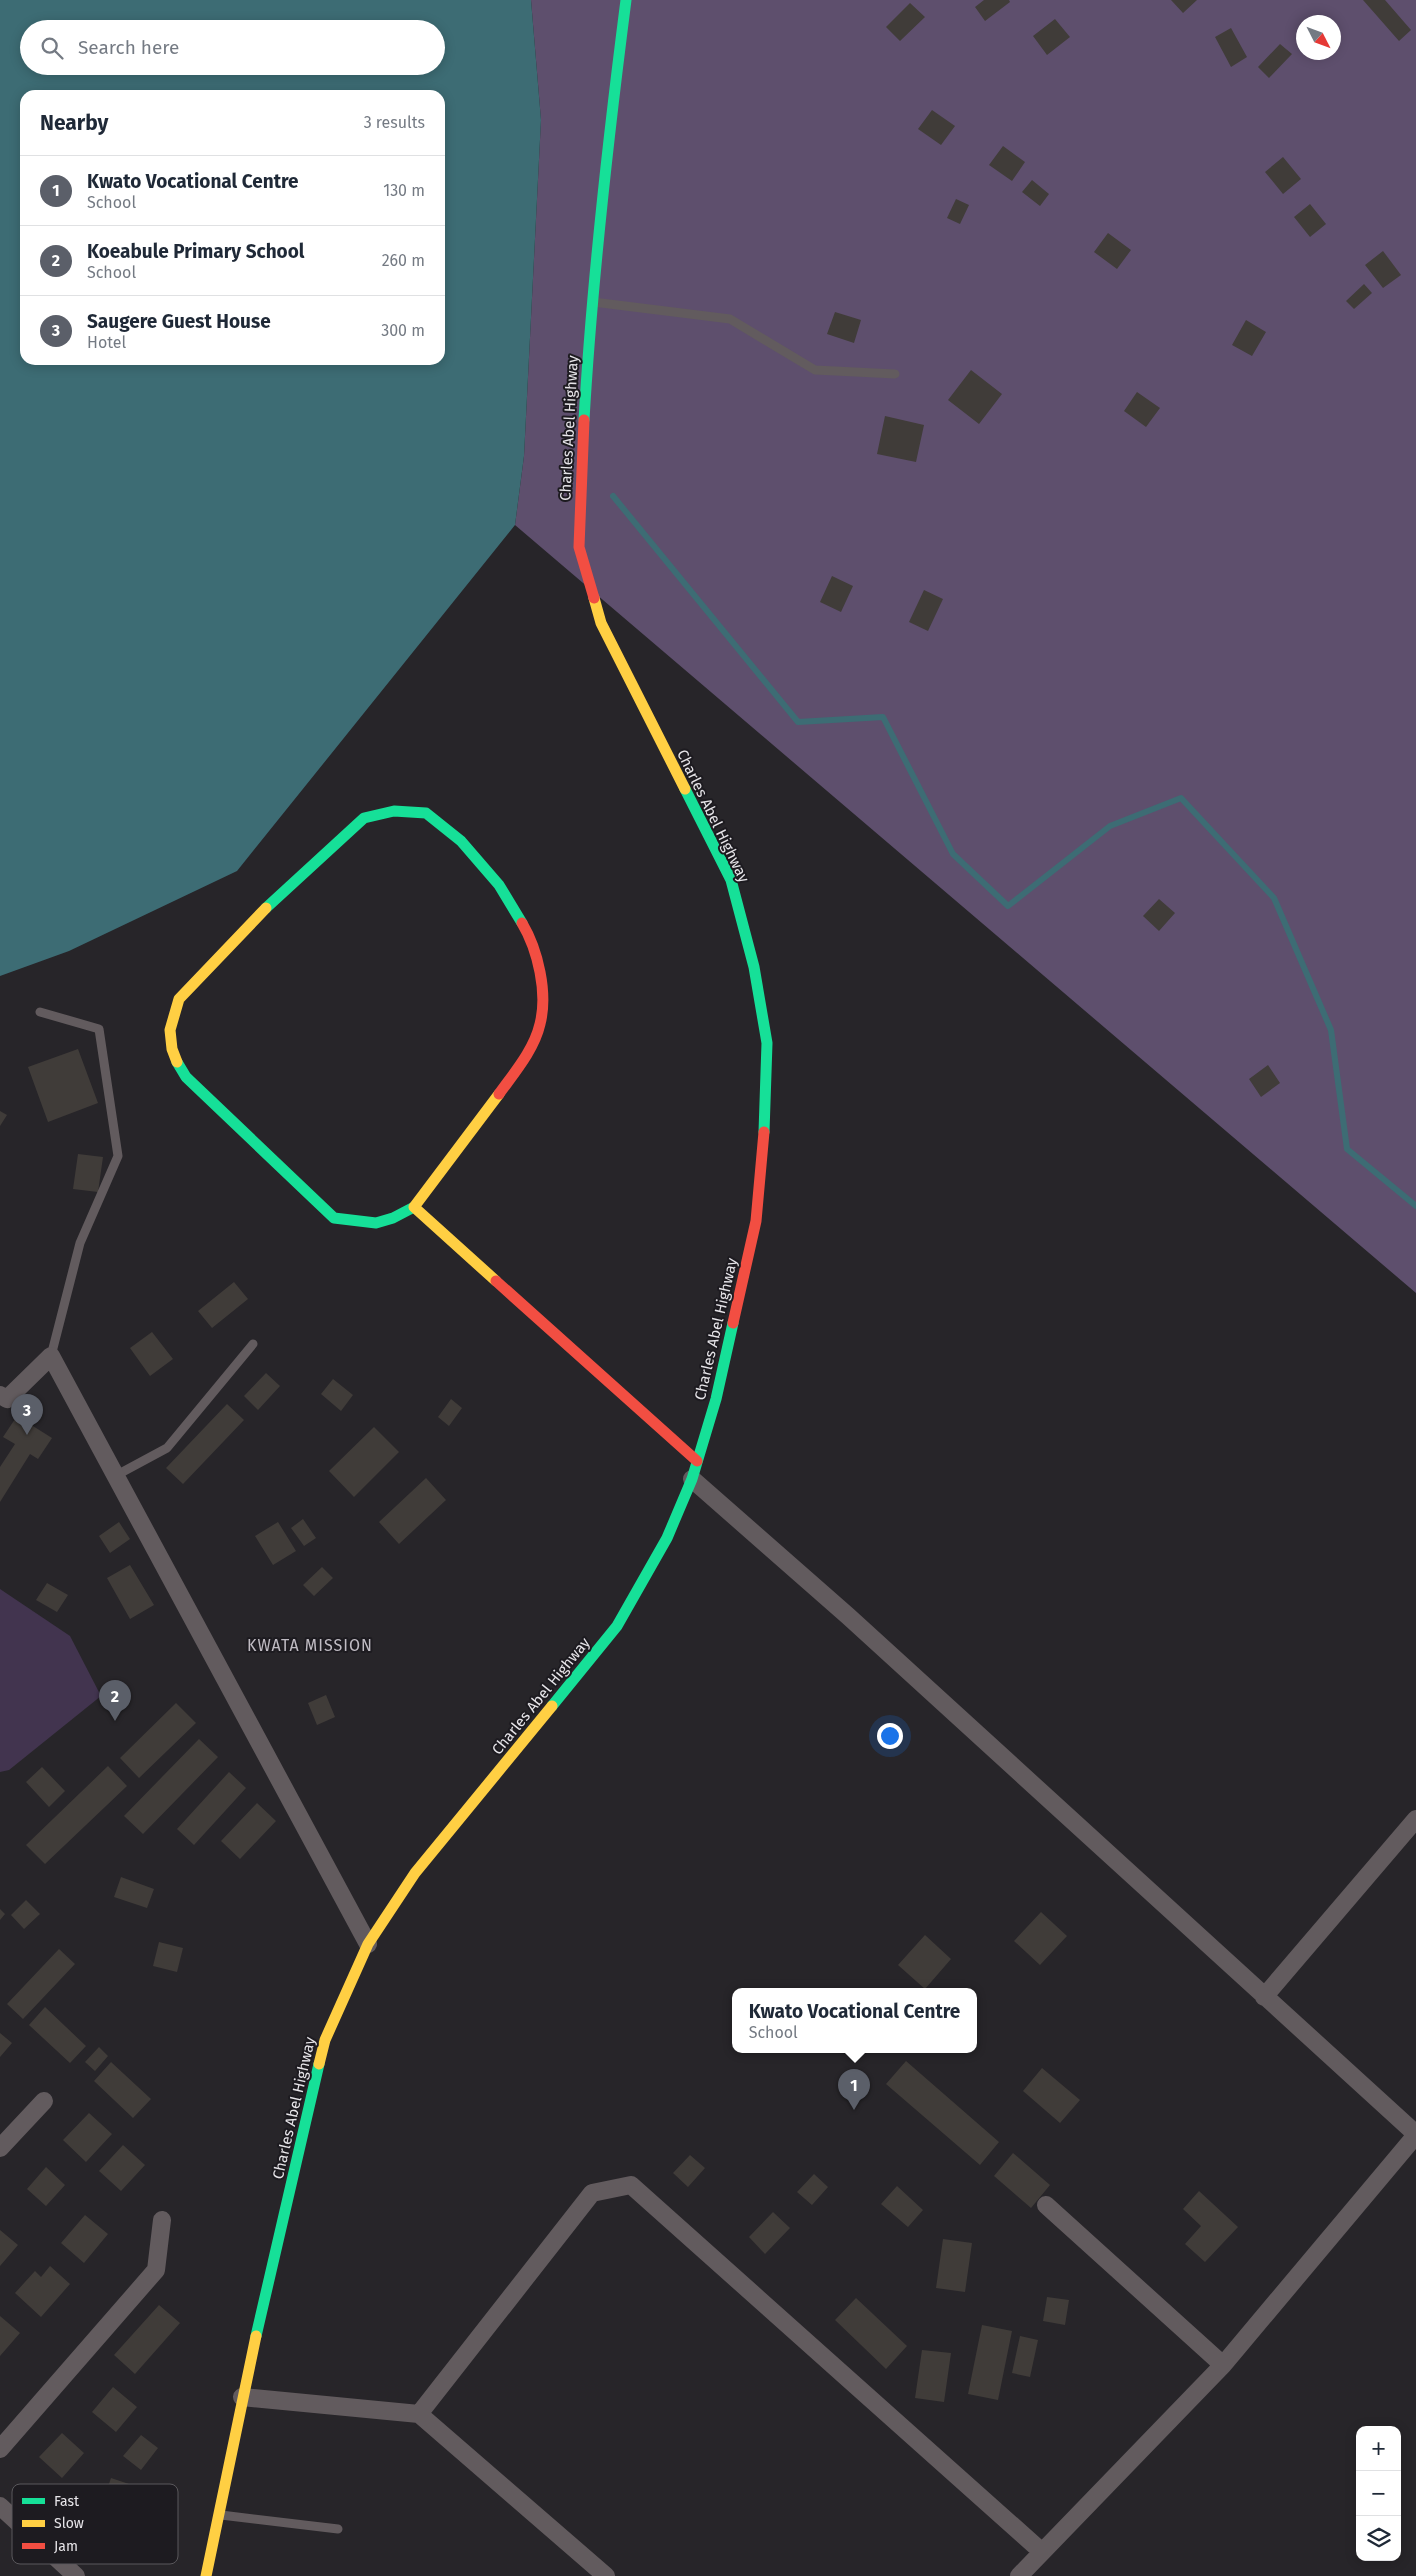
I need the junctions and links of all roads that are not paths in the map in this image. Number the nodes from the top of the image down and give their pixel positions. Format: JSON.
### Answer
{"nodes":[{"id":1,"x":626,"y":0,"type":"edge"},
{"id":2,"x":591,"y":302,"type":"junction"},
{"id":3,"x":895,"y":374,"type":"dead end"},
{"id":4,"x":40,"y":1012,"type":"dead end"},
{"id":5,"x":414,"y":1207,"type":"junction"},
{"id":6,"x":253,"y":1344,"type":"dead end"},
{"id":7,"x":51,"y":1356,"type":"junction"},
{"id":8,"x":0,"y":1395,"type":"edge"},
{"id":9,"x":697,"y":1461,"type":"junction"},
{"id":10,"x":115,"y":1476,"type":"junction"},
{"id":11,"x":692,"y":1479,"type":"junction"},
{"id":12,"x":1416,"y":1819,"type":"edge"},
{"id":13,"x":368,"y":1944,"type":"junction"},
{"id":14,"x":1264,"y":1997,"type":"junction"},
{"id":15,"x":44,"y":2101,"type":"dead end"},
{"id":16,"x":1416,"y":2134,"type":"edge"},
{"id":17,"x":0,"y":2148,"type":"edge"},
{"id":18,"x":1046,"y":2205,"type":"dead end"},
{"id":19,"x":162,"y":2220,"type":"dead end"},
{"id":20,"x":1223,"y":2365,"type":"junction"},
{"id":21,"x":242,"y":2397,"type":"junction"},
{"id":22,"x":419,"y":2414,"type":"junction"},
{"id":23,"x":0,"y":2449,"type":"edge"},
{"id":24,"x":0,"y":2506,"type":"edge"},
{"id":25,"x":217,"y":2515,"type":"junction"},
{"id":26,"x":12,"y":2517,"type":"edge"},
{"id":27,"x":338,"y":2529,"type":"dead end"},
{"id":28,"x":1041,"y":2551,"type":"junction"},
{"id":29,"x":63,"y":2564,"type":"edge"},
{"id":30,"x":76,"y":2576,"type":"edge"},
{"id":31,"x":206,"y":2576,"type":"edge"},
{"id":32,"x":606,"y":2576,"type":"edge"},
{"id":33,"x":1019,"y":2576,"type":"edge"}],
"edges":[{"from":1,"to":2,"type":"main road","name":"Charles Abel Highway"},
{"from":2,"to":3,"type":"lane"},
{"from":2,"to":9,"type":"main road","name":"Charles Abel Highway"},
{"from":4,"to":7,"type":"lane"},
{"from":5,"to":5,"type":"main road"},
{"from":5,"to":9,"type":"main road"},
{"from":6,"to":10,"type":"lane"},
{"from":7,"to":8,"type":"street"},
{"from":7,"to":10,"type":"street"},
{"from":9,"to":11,"type":"main road","name":"Charles Abel Highway"},
{"from":10,"to":13,"type":"street"},
{"from":11,"to":13,"type":"main road","name":"Charles Abel Highway"},
{"from":11,"to":14,"type":"street"},
{"from":12,"to":14,"type":"street"},
{"from":13,"to":21,"type":"main road","name":"Charles Abel Highway"},
{"from":14,"to":16,"type":"street"},
{"from":15,"to":17,"type":"street"},
{"from":16,"to":20,"type":"street"},
{"from":18,"to":20,"type":"street"},
{"from":19,"to":23,"type":"street"},
{"from":20,"to":28,"type":"street"},
{"from":21,"to":22,"type":"street"},
{"from":21,"to":25,"type":"main road","name":"Charles Abel Highway"},
{"from":22,"to":28,"type":"street"},
{"from":22,"to":32,"type":"street"},
{"from":24,"to":26,"type":"street"},
{"from":25,"to":27,"type":"lane"},
{"from":25,"to":31,"type":"main road","name":"Charles Abel Highway"},
{"from":28,"to":33,"type":"street"},
{"from":29,"to":30,"type":"street"}]}
